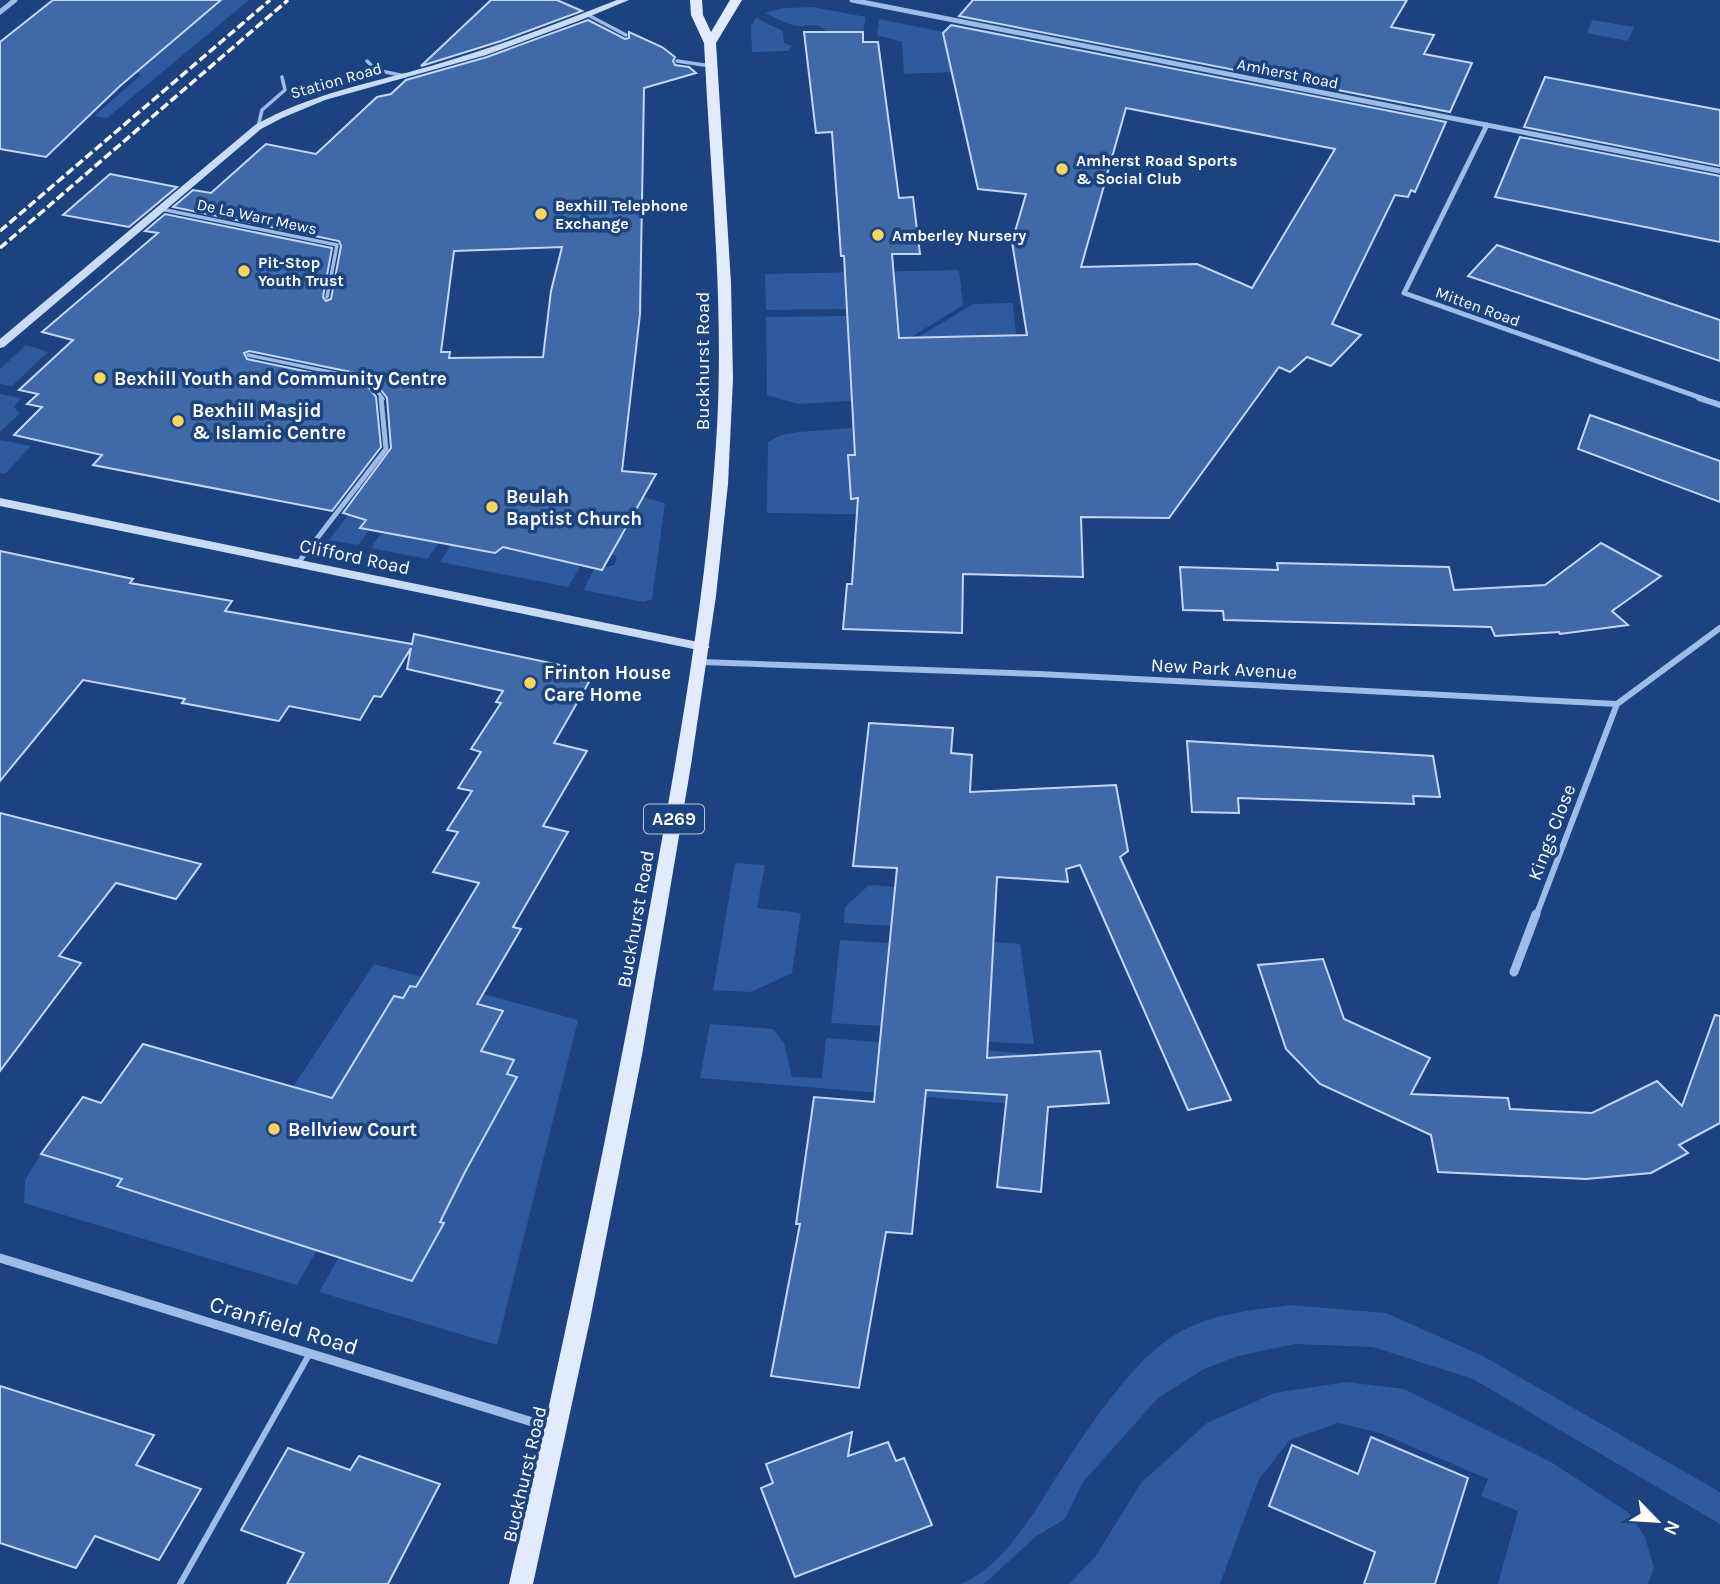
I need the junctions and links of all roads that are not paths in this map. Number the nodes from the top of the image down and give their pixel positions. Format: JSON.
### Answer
{"nodes":[{"id":1,"x":15,"y":0,"type":"edge"},
{"id":2,"x":625,"y":0,"type":"edge"},
{"id":3,"x":696,"y":0,"type":"edge"},
{"id":4,"x":736,"y":0,"type":"edge"},
{"id":5,"x":852,"y":0,"type":"edge"},
{"id":6,"x":0,"y":12,"type":"edge"},
{"id":7,"x":588,"y":15,"type":"junction"},
{"id":8,"x":626,"y":35,"type":"dead end"},
{"id":9,"x":710,"y":43,"type":"junction"},
{"id":10,"x":367,"y":61,"type":"dead end"},
{"id":11,"x":677,"y":61,"type":"dead end"},
{"id":12,"x":711,"y":66,"type":"junction"},
{"id":13,"x":405,"y":76,"type":"junction"},
{"id":14,"x":282,"y":77,"type":"dead end"},
{"id":15,"x":1487,"y":125,"type":"junction"},
{"id":16,"x":258,"y":127,"type":"junction"},
{"id":17,"x":1720,"y":171,"type":"edge"},
{"id":18,"x":161,"y":209,"type":"junction"},
{"id":19,"x":327,"y":297,"type":"dead end"},
{"id":20,"x":0,"y":345,"type":"edge"},
{"id":21,"x":248,"y":355,"type":"dead end"},
{"id":22,"x":1720,"y":405,"type":"edge"},
{"id":23,"x":0,"y":502,"type":"edge"},
{"id":24,"x":298,"y":564,"type":"junction"},
{"id":25,"x":1720,"y":628,"type":"edge"},
{"id":26,"x":702,"y":654,"type":"junction"},
{"id":27,"x":1618,"y":704,"type":"junction"},
{"id":28,"x":1514,"y":972,"type":"dead end"},
{"id":29,"x":0,"y":1258,"type":"edge"},
{"id":30,"x":310,"y":1353,"type":"junction"},
{"id":31,"x":556,"y":1429,"type":"junction"},
{"id":32,"x":180,"y":1584,"type":"edge"},
{"id":33,"x":520,"y":1584,"type":"edge"}],
"edges":[{"from":1,"to":6,"type":"street"},
{"from":2,"to":7,"type":"street","name":"Station Road"},
{"from":3,"to":9,"type":"main road","name":"Buckhurst Road","number":"A269"},
{"from":4,"to":9,"type":"main road"},
{"from":5,"to":15,"type":"street","name":"Amherst Road"},
{"from":7,"to":8,"type":"lane"},
{"from":7,"to":13,"type":"street","name":"Station Road"},
{"from":9,"to":12,"type":"main road","name":"Buckhurst Road","number":"A269"},
{"from":10,"to":13,"type":"lane"},
{"from":11,"to":12,"type":"lane"},
{"from":12,"to":26,"type":"main road","name":"Buckhurst Road","number":"A269"},
{"from":13,"to":16,"type":"street","name":"Station Road"},
{"from":14,"to":16,"type":"lane"},
{"from":15,"to":17,"type":"street","name":"Amherst Road"},
{"from":15,"to":22,"type":"street","name":"Mitten Road"},
{"from":16,"to":18,"type":"street","name":"Station Road"},
{"from":18,"to":19,"type":"lane","name":"De La Warr Mews"},
{"from":18,"to":20,"type":"street","name":"Station Road"},
{"from":21,"to":24,"type":"lane"},
{"from":23,"to":24,"type":"street","name":"Clifford Road"},
{"from":24,"to":26,"type":"street","name":"Clifford Road"},
{"from":25,"to":27,"type":"street"},
{"from":26,"to":27,"type":"street","name":"New Park Avenue"},
{"from":26,"to":31,"type":"main road","name":"Buckhurst Road","number":"A269"},
{"from":27,"to":28,"type":"street","name":"Kings Close"},
{"from":29,"to":30,"type":"street","name":"Cranfield Road"},
{"from":30,"to":31,"type":"street","name":"Cranfield Road"},
{"from":30,"to":32,"type":"lane"},
{"from":31,"to":33,"type":"main road","name":"Buckhurst Road","number":"A269"}]}
